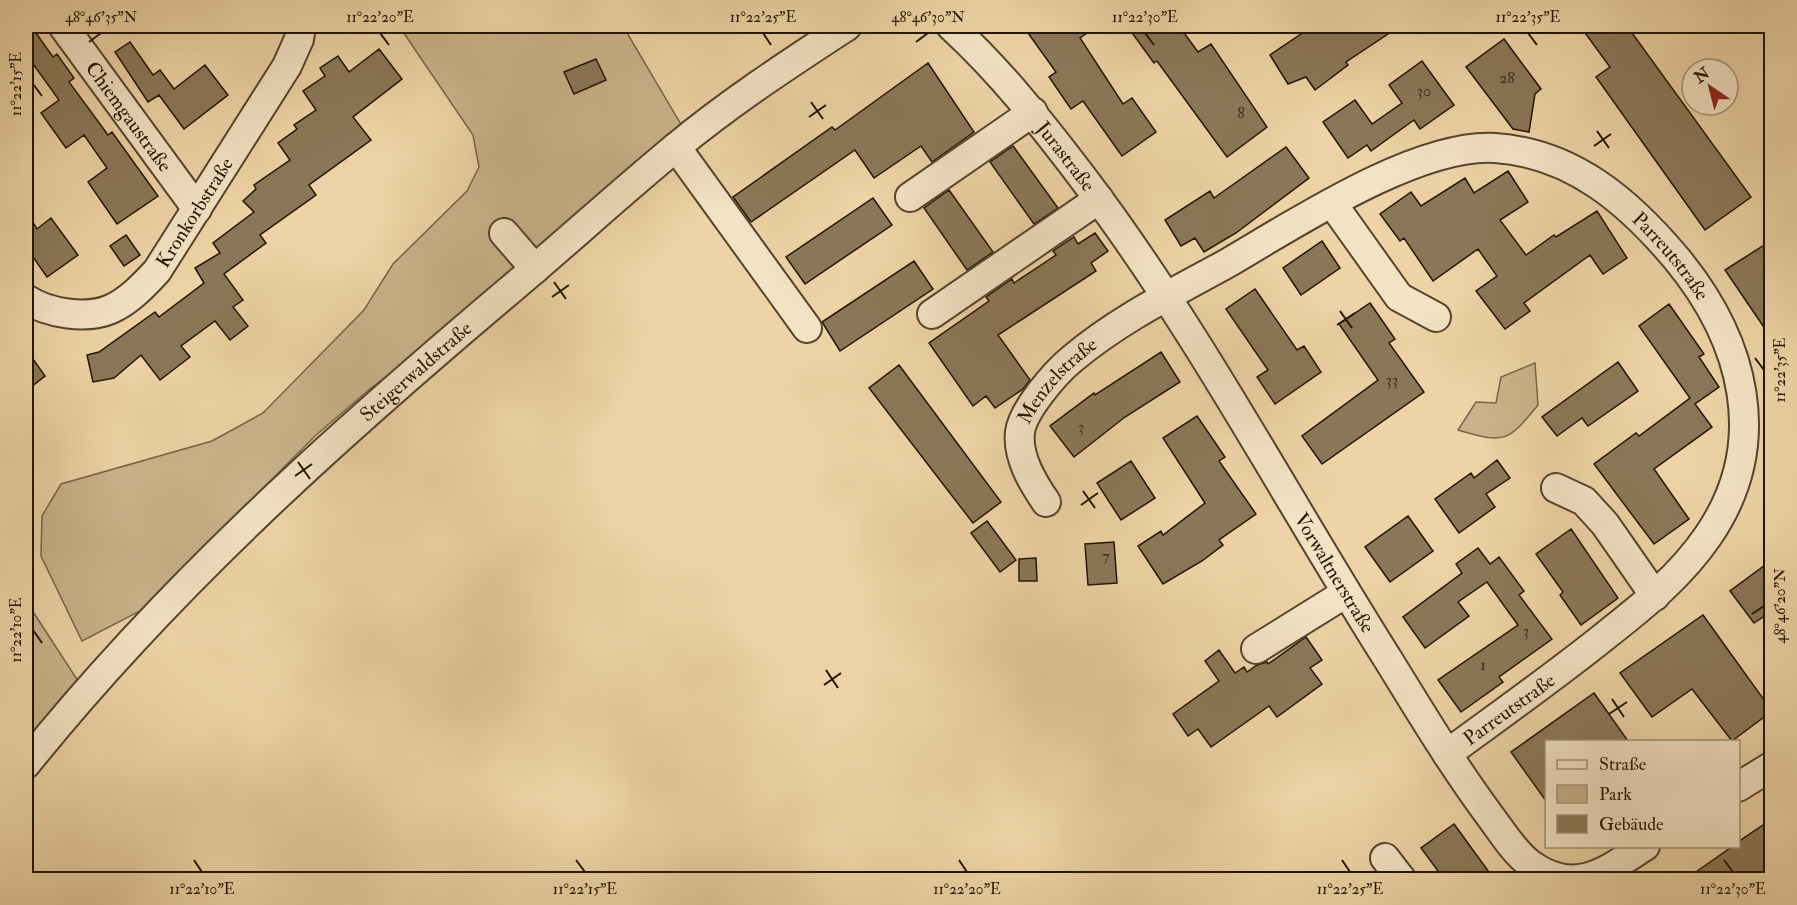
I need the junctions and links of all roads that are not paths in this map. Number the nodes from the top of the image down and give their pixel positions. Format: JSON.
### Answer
{"nodes":[{"id":1,"x":63,"y":26,"type":"edge"},
{"id":2,"x":301,"y":26,"type":"edge"},
{"id":3,"x":848,"y":26,"type":"edge"},
{"id":4,"x":951,"y":26,"type":"edge"},
{"id":5,"x":1033,"y":112,"type":"junction"},
{"id":6,"x":676,"y":147,"type":"junction"},
{"id":7,"x":910,"y":197,"type":"dead end"},
{"id":8,"x":1099,"y":199,"type":"junction"},
{"id":9,"x":1332,"y":203,"type":"junction"},
{"id":10,"x":197,"y":209,"type":"junction"},
{"id":11,"x":504,"y":233,"type":"dead end"},
{"id":12,"x":535,"y":269,"type":"junction"},
{"id":13,"x":1168,"y":296,"type":"junction"},
{"id":14,"x":26,"y":299,"type":"edge"},
{"id":15,"x":932,"y":314,"type":"dead end"},
{"id":16,"x":1436,"y":317,"type":"dead end"},
{"id":17,"x":807,"y":328,"type":"dead end"},
{"id":18,"x":1556,"y":488,"type":"dead end"},
{"id":19,"x":1046,"y":502,"type":"dead end"},
{"id":20,"x":1346,"y":593,"type":"junction"},
{"id":21,"x":1655,"y":596,"type":"junction"},
{"id":22,"x":1256,"y":648,"type":"dead end"},
{"id":23,"x":1447,"y":754,"type":"junction"},
{"id":24,"x":26,"y":764,"type":"edge"},
{"id":25,"x":1772,"y":766,"type":"edge"},
{"id":26,"x":1740,"y":786,"type":"edge"},
{"id":27,"x":1642,"y":848,"type":"edge"},
{"id":28,"x":1559,"y":879,"type":"edge"}],
"edges":[{"from":1,"to":10,"type":"street","name":"Chiemgaustraße"},
{"from":2,"to":10,"type":"street","name":"Kronkorbstraße"},
{"from":3,"to":6,"type":"street","name":"Steigerwaldstraße"},
{"from":4,"to":5,"type":"street","name":"Jurastraße"},
{"from":5,"to":7,"type":"street"},
{"from":5,"to":8,"type":"street","name":"Jurastraße"},
{"from":6,"to":12,"type":"street","name":"Steigerwaldstraße"},
{"from":6,"to":17,"type":"street"},
{"from":8,"to":13,"type":"street","name":"Jurastraße"},
{"from":8,"to":15,"type":"street"},
{"from":9,"to":13,"type":"street","name":"Parreutstraße"},
{"from":9,"to":16,"type":"street"},
{"from":9,"to":21,"type":"street","name":"Parreutstraße"},
{"from":10,"to":14,"type":"street","name":"Kronkorbstraße"},
{"from":11,"to":12,"type":"street"},
{"from":12,"to":24,"type":"street","name":"Steigerwaldstraße"},
{"from":13,"to":19,"type":"street","name":"Menzelstraße"},
{"from":13,"to":20,"type":"street","name":"Vorwaltnerstraße"},
{"from":18,"to":21,"type":"street"},
{"from":20,"to":22,"type":"street"},
{"from":20,"to":23,"type":"street","name":"Vorwaltnerstraße"},
{"from":21,"to":23,"type":"street","name":"Parreutstraße"},
{"from":23,"to":28,"type":"street","name":"Vorwaltnerstraße"},
{"from":25,"to":26,"type":"street"},
{"from":27,"to":28,"type":"street"}]}
